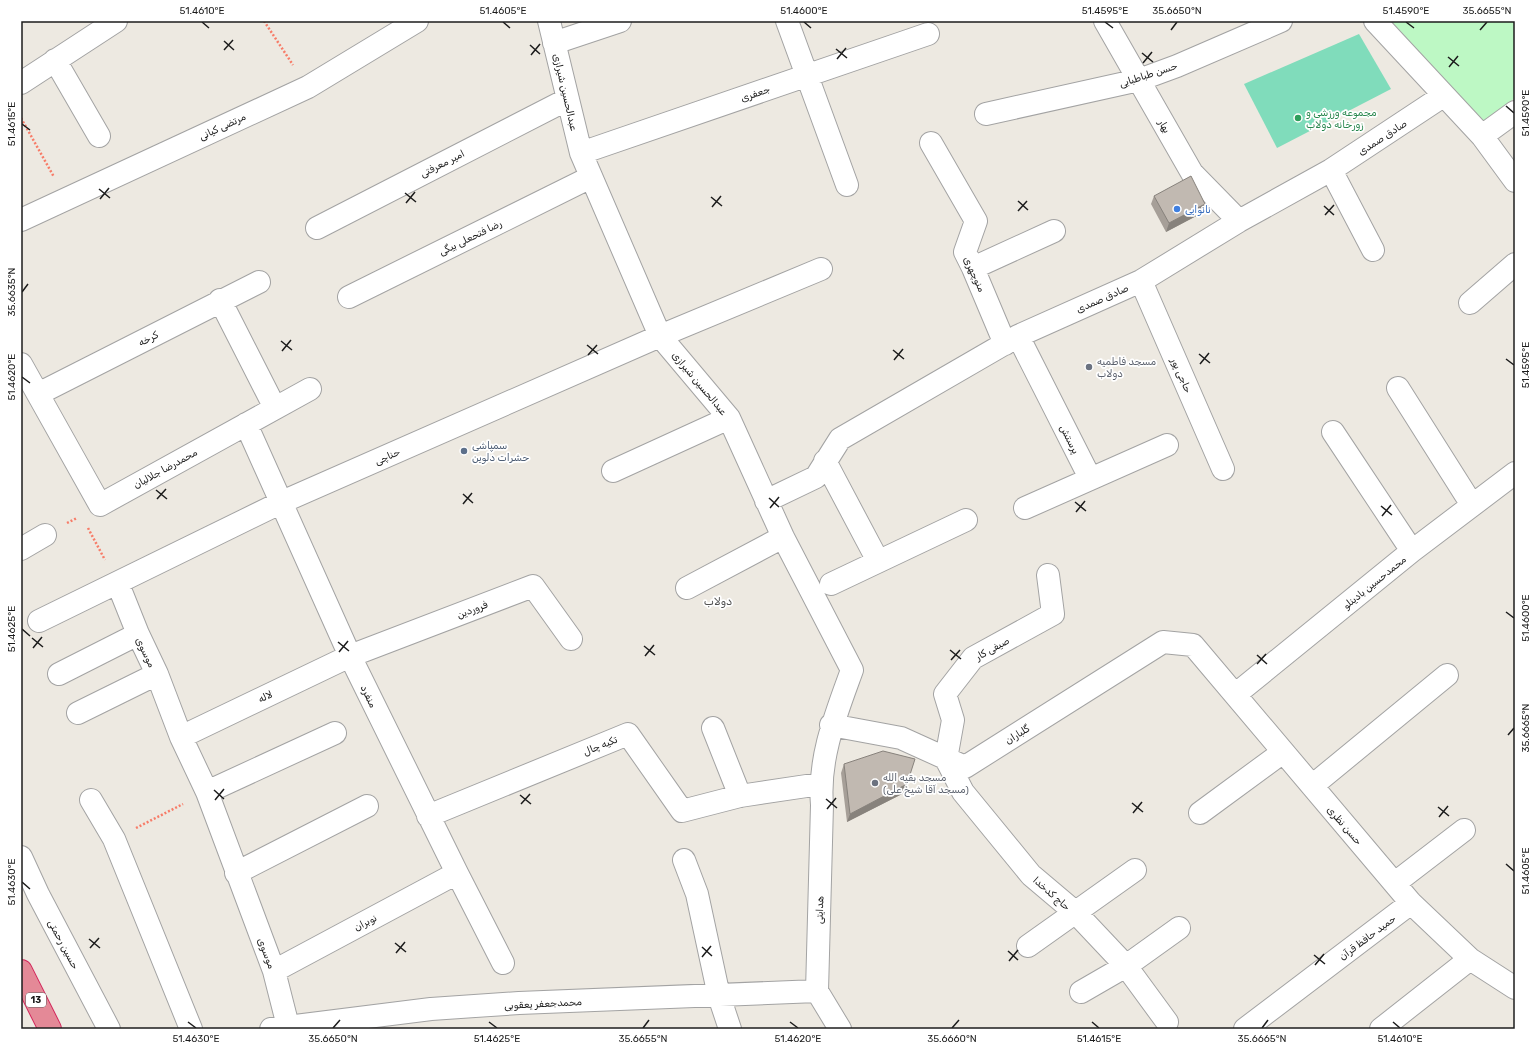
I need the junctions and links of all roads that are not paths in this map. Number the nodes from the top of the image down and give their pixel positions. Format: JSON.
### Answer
{"nodes":[{"id":1,"x":116,"y":21,"type":"edge"},
{"id":2,"x":417,"y":21,"type":"edge"},
{"id":3,"x":549,"y":21,"type":"edge"},
{"id":4,"x":620,"y":21,"type":"edge"},
{"id":5,"x":787,"y":21,"type":"edge"},
{"id":6,"x":1105,"y":21,"type":"edge"},
{"id":7,"x":1281,"y":21,"type":"edge"},
{"id":8,"x":1375,"y":21,"type":"edge"},
{"id":9,"x":928,"y":34,"type":"dead end"},
{"id":10,"x":554,"y":43,"type":"junction"},
{"id":11,"x":55,"y":60,"type":"junction"},
{"id":12,"x":807,"y":76,"type":"junction"},
{"id":13,"x":1139,"y":80,"type":"junction"},
{"id":14,"x":21,"y":83,"type":"edge"},
{"id":15,"x":1444,"y":96,"type":"junction"},
{"id":16,"x":568,"y":99,"type":"junction"},
{"id":17,"x":1515,"y":112,"type":"edge"},
{"id":18,"x":986,"y":114,"type":"dead end"},
{"id":19,"x":99,"y":136,"type":"dead end"},
{"id":20,"x":1482,"y":136,"type":"junction"},
{"id":21,"x":931,"y":142,"type":"dead end"},
{"id":22,"x":580,"y":153,"type":"junction"},
{"id":23,"x":1331,"y":170,"type":"junction"},
{"id":24,"x":591,"y":177,"type":"junction"},
{"id":25,"x":1515,"y":182,"type":"edge"},
{"id":26,"x":847,"y":185,"type":"dead end"},
{"id":27,"x":21,"y":220,"type":"edge"},
{"id":28,"x":1239,"y":220,"type":"junction"},
{"id":29,"x":317,"y":228,"type":"dead end"},
{"id":30,"x":1054,"y":231,"type":"dead end"},
{"id":31,"x":1373,"y":250,"type":"dead end"},
{"id":32,"x":1515,"y":264,"type":"edge"},
{"id":33,"x":820,"y":268,"type":"dead end"},
{"id":34,"x":973,"y":268,"type":"junction"},
{"id":35,"x":1141,"y":281,"type":"junction"},
{"id":36,"x":259,"y":282,"type":"dead end"},
{"id":37,"x":349,"y":297,"type":"dead end"},
{"id":38,"x":220,"y":300,"type":"junction"},
{"id":39,"x":1470,"y":303,"type":"dead end"},
{"id":40,"x":660,"y":336,"type":"junction"},
{"id":41,"x":1011,"y":340,"type":"junction"},
{"id":42,"x":21,"y":364,"type":"edge"},
{"id":43,"x":1398,"y":388,"type":"dead end"},
{"id":44,"x":310,"y":389,"type":"dead end"},
{"id":45,"x":38,"y":394,"type":"junction"},
{"id":46,"x":275,"y":408,"type":"junction"},
{"id":47,"x":729,"y":418,"type":"junction"},
{"id":48,"x":246,"y":424,"type":"junction"},
{"id":49,"x":1333,"y":432,"type":"dead end"},
{"id":50,"x":1167,"y":445,"type":"dead end"},
{"id":51,"x":826,"y":461,"type":"junction"},
{"id":52,"x":1223,"y":469,"type":"dead end"},
{"id":53,"x":613,"y":471,"type":"dead end"},
{"id":54,"x":1515,"y":473,"type":"edge"},
{"id":55,"x":1090,"y":478,"type":"junction"},
{"id":56,"x":766,"y":501,"type":"junction"},
{"id":57,"x":282,"y":502,"type":"junction"},
{"id":58,"x":1472,"y":504,"type":"junction"},
{"id":59,"x":1025,"y":508,"type":"dead end"},
{"id":60,"x":966,"y":520,"type":"dead end"},
{"id":61,"x":45,"y":535,"type":"road end"},
{"id":62,"x":783,"y":537,"type":"junction"},
{"id":63,"x":21,"y":549,"type":"edge"},
{"id":64,"x":1412,"y":551,"type":"junction"},
{"id":65,"x":878,"y":562,"type":"junction"},
{"id":66,"x":1048,"y":575,"type":"dead end"},
{"id":67,"x":118,"y":584,"type":"junction"},
{"id":68,"x":831,"y":584,"type":"dead end"},
{"id":69,"x":688,"y":588,"type":"dead end"},
{"id":70,"x":39,"y":621,"type":"dead end"},
{"id":71,"x":138,"y":634,"type":"junction"},
{"id":72,"x":571,"y":640,"type":"dead end"},
{"id":73,"x":1193,"y":645,"type":"joint"},
{"id":74,"x":350,"y":656,"type":"junction"},
{"id":75,"x":59,"y":674,"type":"dead end"},
{"id":76,"x":157,"y":674,"type":"junction"},
{"id":77,"x":1447,"y":675,"type":"dead end"},
{"id":78,"x":1236,"y":694,"type":"junction"},
{"id":79,"x":78,"y":713,"type":"dead end"},
{"id":80,"x":831,"y":725,"type":"junction"},
{"id":81,"x":713,"y":728,"type":"dead end"},
{"id":82,"x":335,"y":733,"type":"dead end"},
{"id":83,"x":181,"y":737,"type":"junction"},
{"id":84,"x":1283,"y":752,"type":"junction"},
{"id":85,"x":946,"y":759,"type":"junction"},
{"id":86,"x":820,"y":784,"type":"junction"},
{"id":87,"x":1312,"y":786,"type":"junction"},
{"id":88,"x":207,"y":792,"type":"junction"},
{"id":89,"x":740,"y":796,"type":"junction"},
{"id":90,"x":91,"y":800,"type":"dead end"},
{"id":91,"x":367,"y":806,"type":"dead end"},
{"id":92,"x":1200,"y":813,"type":"dead end"},
{"id":93,"x":428,"y":816,"type":"junction"},
{"id":94,"x":1464,"y":830,"type":"dead end"},
{"id":95,"x":21,"y":857,"type":"edge"},
{"id":96,"x":684,"y":860,"type":"dead end"},
{"id":97,"x":1135,"y":870,"type":"dead end"},
{"id":98,"x":236,"y":873,"type":"junction"},
{"id":99,"x":457,"y":873,"type":"junction"},
{"id":100,"x":1395,"y":883,"type":"junction"},
{"id":101,"x":1411,"y":903,"type":"junction"},
{"id":102,"x":1076,"y":913,"type":"junction"},
{"id":103,"x":1179,"y":928,"type":"dead end"},
{"id":104,"x":1028,"y":946,"type":"dead end"},
{"id":105,"x":1470,"y":959,"type":"junction"},
{"id":106,"x":503,"y":963,"type":"dead end"},
{"id":107,"x":1126,"y":966,"type":"junction"},
{"id":108,"x":21,"y":971,"type":"edge"},
{"id":109,"x":274,"y":971,"type":"junction"},
{"id":110,"x":1515,"y":988,"type":"edge"},
{"id":111,"x":817,"y":991,"type":"junction"},
{"id":112,"x":1081,"y":992,"type":"dead end"},
{"id":113,"x":719,"y":996,"type":"junction"},
{"id":114,"x":1166,"y":1022,"type":"dead end"},
{"id":115,"x":279,"y":1027,"type":"edge"},
{"id":116,"x":50,"y":1029,"type":"edge"},
{"id":117,"x":109,"y":1029,"type":"edge"},
{"id":118,"x":191,"y":1029,"type":"edge"},
{"id":119,"x":730,"y":1029,"type":"edge"},
{"id":120,"x":840,"y":1029,"type":"edge"},
{"id":121,"x":1245,"y":1029,"type":"edge"},
{"id":122,"x":1381,"y":1029,"type":"edge"}],
"edges":[{"from":1,"to":11,"type":"street"},
{"from":2,"to":27,"type":"street","name":"مرتضی کیانی"},
{"from":3,"to":10,"type":"street","name":"عبدالحسین شیرازی"},
{"from":4,"to":10,"type":"street"},
{"from":5,"to":12,"type":"street"},
{"from":6,"to":13,"type":"street","name":"بهار"},
{"from":7,"to":13,"type":"street","name":"حسن طباطبایی"},
{"from":8,"to":15,"type":"street"},
{"from":9,"to":12,"type":"street","name":"جعفری"},
{"from":10,"to":16,"type":"street","name":"عبدالحسین شیرازی"},
{"from":11,"to":14,"type":"street"},
{"from":11,"to":19,"type":"street"},
{"from":12,"to":22,"type":"street","name":"جعفری"},
{"from":12,"to":26,"type":"street"},
{"from":13,"to":18,"type":"street","name":"حسن طباطبایی"},
{"from":13,"to":28,"type":"street","name":"بهار"},
{"from":15,"to":20,"type":"street"},
{"from":15,"to":23,"type":"street","name":"صادق صمدی"},
{"from":16,"to":22,"type":"street","name":"عبدالحسین شیرازی"},
{"from":16,"to":29,"type":"street","name":"امیر معرفتی"},
{"from":17,"to":20,"type":"street"},
{"from":20,"to":25,"type":"street"},
{"from":21,"to":34,"type":"street","name":"منوچهری"},
{"from":22,"to":24,"type":"street","name":"عبدالحسین شیرازی"},
{"from":23,"to":28,"type":"street","name":"صادق صمدی"},
{"from":23,"to":31,"type":"street"},
{"from":24,"to":37,"type":"street","name":"رضا فتحعلی بیگی"},
{"from":24,"to":40,"type":"street","name":"عبدالحسین شیرازی"},
{"from":28,"to":35,"type":"street","name":"صادق صمدی"},
{"from":30,"to":34,"type":"street"},
{"from":32,"to":39,"type":"street"},
{"from":33,"to":40,"type":"street","name":"حناچی"},
{"from":34,"to":41,"type":"street","name":"منوچهری"},
{"from":35,"to":41,"type":"street","name":"صادق صمدی"},
{"from":35,"to":52,"type":"street","name":"حاجی پور"},
{"from":36,"to":38,"type":"street","name":"کرخه"},
{"from":38,"to":45,"type":"street","name":"کرخه"},
{"from":38,"to":46,"type":"street"},
{"from":40,"to":47,"type":"street","name":"عبدالحسین شیرازی"},
{"from":40,"to":57,"type":"street","name":"حناچی"},
{"from":41,"to":51,"type":"street","name":"صادق صمدی"},
{"from":41,"to":55,"type":"street","name":"پرستش"},
{"from":42,"to":45,"type":"street"},
{"from":43,"to":58,"type":"street"},
{"from":44,"to":46,"type":"street","name":"محمدرضا جلالیان"},
{"from":45,"to":48,"type":"street","name":"محمدرضا جلالیان"},
{"from":46,"to":48,"type":"street","name":"محمدرضا جلالیان"},
{"from":47,"to":53,"type":"street"},
{"from":47,"to":56,"type":"street","name":"عبدالحسین شیرازی"},
{"from":48,"to":57,"type":"street","name":"منفرد"},
{"from":49,"to":64,"type":"street"},
{"from":50,"to":55,"type":"street"},
{"from":51,"to":56,"type":"street","name":"صادق صمدی"},
{"from":51,"to":65,"type":"street"},
{"from":54,"to":58,"type":"street","name":"محمدحسین بادینلو"},
{"from":55,"to":59,"type":"street"},
{"from":56,"to":62,"type":"street","name":"عبدالحسین شیرازی"},
{"from":57,"to":67,"type":"street","name":"حناچی"},
{"from":57,"to":74,"type":"street","name":"منفرد"},
{"from":58,"to":64,"type":"street","name":"محمدحسین بادینلو"},
{"from":60,"to":65,"type":"street"},
{"from":61,"to":63,"type":"street"},
{"from":62,"to":69,"type":"street"},
{"from":62,"to":80,"type":"street","name":"عبدالحسین شیرازی"},
{"from":64,"to":78,"type":"street","name":"محمدحسین بادینلو"},
{"from":65,"to":68,"type":"street"},
{"from":66,"to":85,"type":"street","name":"صیفی کار"},
{"from":67,"to":70,"type":"street","name":"حناچی"},
{"from":67,"to":71,"type":"street","name":"موسوی"},
{"from":71,"to":75,"type":"street"},
{"from":71,"to":76,"type":"street","name":"موسوی"},
{"from":72,"to":74,"type":"street","name":"فروردین"},
{"from":73,"to":78,"type":"street","name":"حسن نظری"},
{"from":73,"to":85,"type":"street","name":"گلباران"},
{"from":74,"to":83,"type":"street","name":"لاله"},
{"from":74,"to":93,"type":"street","name":"منفرد"},
{"from":76,"to":79,"type":"street"},
{"from":76,"to":83,"type":"street","name":"موسوی"},
{"from":77,"to":87,"type":"street"},
{"from":78,"to":84,"type":"street","name":"حسن نظری"},
{"from":80,"to":85,"type":"street","name":"گلباران"},
{"from":80,"to":86,"type":"street","name":"عبدالحسین شیرازی"},
{"from":81,"to":89,"type":"street"},
{"from":82,"to":88,"type":"street"},
{"from":83,"to":88,"type":"street","name":"موسوی"},
{"from":84,"to":87,"type":"street","name":"حسن نظری"},
{"from":84,"to":92,"type":"street"},
{"from":85,"to":102,"type":"street","name":"حاج کدخدا"},
{"from":86,"to":89,"type":"street","name":"تکیه چال"},
{"from":86,"to":111,"type":"street","name":"هدایتی"},
{"from":87,"to":100,"type":"street","name":"حسن نظری"},
{"from":88,"to":98,"type":"street","name":"موسوی"},
{"from":89,"to":93,"type":"street","name":"تکیه چال"},
{"from":90,"to":118,"type":"street"},
{"from":91,"to":98,"type":"street"},
{"from":93,"to":99,"type":"street","name":"منفرد"},
{"from":94,"to":100,"type":"street"},
{"from":95,"to":117,"type":"street","name":"حسین رحمتی"},
{"from":96,"to":113,"type":"street"},
{"from":97,"to":102,"type":"street"},
{"from":98,"to":109,"type":"street","name":"موسوی"},
{"from":99,"to":106,"type":"street","name":"منفرد"},
{"from":99,"to":109,"type":"street","name":"نوبران"},
{"from":100,"to":101,"type":"street","name":"حسن نظری"},
{"from":101,"to":105,"type":"street","name":"حسن نظری"},
{"from":101,"to":121,"type":"street","name":"حمید حافظ قرآن"},
{"from":102,"to":104,"type":"street"},
{"from":102,"to":107,"type":"street","name":"حاج کدخدا"},
{"from":103,"to":107,"type":"street"},
{"from":105,"to":110,"type":"street","name":"حسن نظری"},
{"from":105,"to":122,"type":"street"},
{"from":107,"to":112,"type":"street"},
{"from":107,"to":114,"type":"street","name":"حاج کدخدا"},
{"from":108,"to":116,"type":"highway","number":"13"},
{"from":109,"to":115,"type":"street","name":"موسوی"},
{"from":111,"to":113,"type":"street","name":"محمدجعفر یعقوبی"},
{"from":111,"to":120,"type":"street"},
{"from":113,"to":115,"type":"street","name":"محمدجعفر یعقوبی"},
{"from":113,"to":119,"type":"street"}]}
